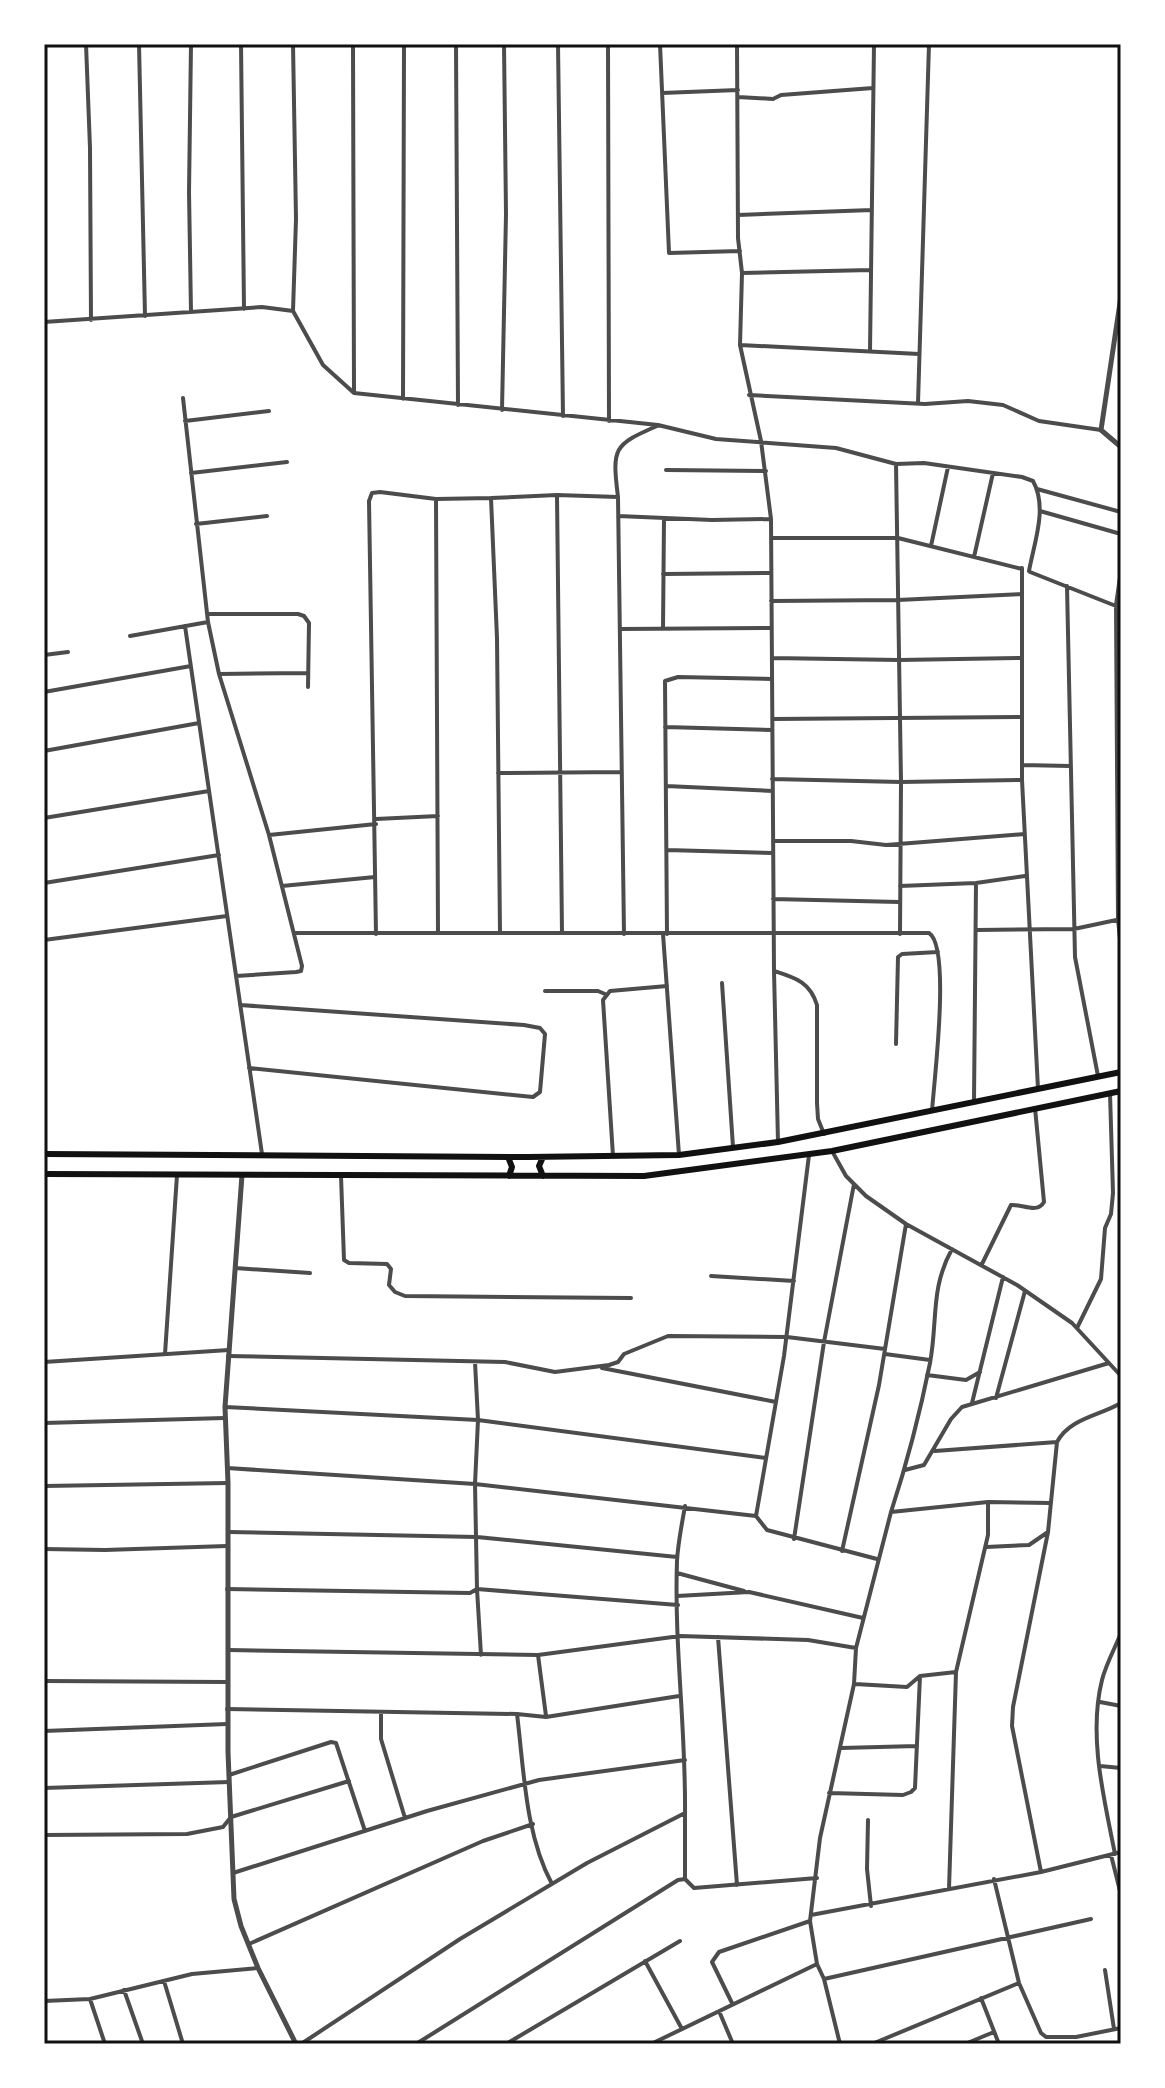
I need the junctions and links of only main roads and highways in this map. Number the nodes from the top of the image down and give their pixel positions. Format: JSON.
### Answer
{"nodes":[{"id":1,"x":1121,"y":1072,"type":"edge"},
{"id":2,"x":1121,"y":1091,"type":"edge"},
{"id":3,"x":993,"y":1099,"type":"junction"},
{"id":4,"x":968,"y":1110,"type":"junction"},
{"id":5,"x":993,"y":1111,"type":"junction"},
{"id":6,"x":967,"y":1123,"type":"junction"},
{"id":7,"x":44,"y":1154,"type":"edge"},
{"id":8,"x":508,"y":1157,"type":"junction"},
{"id":9,"x":543,"y":1157,"type":"junction"},
{"id":10,"x":44,"y":1174,"type":"edge"},
{"id":11,"x":509,"y":1176,"type":"junction"},
{"id":12,"x":543,"y":1176,"type":"junction"}],
"edges":[{"from":1,"to":3,"type":"main road"},
{"from":2,"to":5,"type":"main road"},
{"from":3,"to":4,"type":"main road"},
{"from":3,"to":5,"type":"main road"},
{"from":4,"to":6,"type":"main road"},
{"from":4,"to":9,"type":"main road"},
{"from":5,"to":6,"type":"main road"},
{"from":6,"to":12,"type":"main road"},
{"from":7,"to":8,"type":"main road"},
{"from":8,"to":9,"type":"main road"},
{"from":8,"to":11,"type":"main road"},
{"from":9,"to":12,"type":"main road"},
{"from":10,"to":11,"type":"main road"},
{"from":11,"to":12,"type":"main road"}]}
